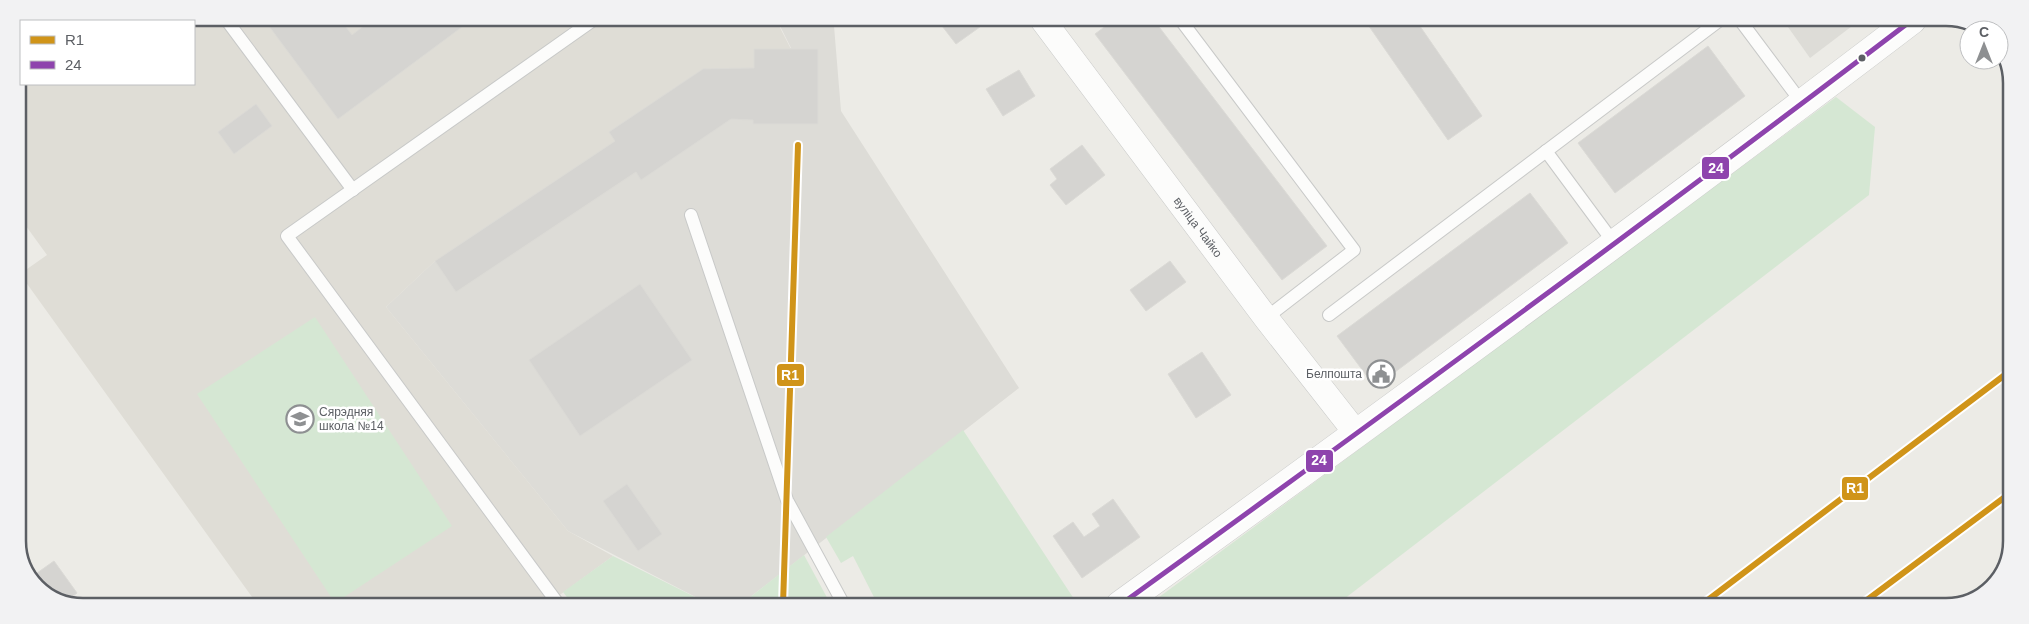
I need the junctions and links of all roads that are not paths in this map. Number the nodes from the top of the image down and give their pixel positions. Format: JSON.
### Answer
{"nodes":[{"id":1,"x":231,"y":26,"type":"edge"},
{"id":2,"x":585,"y":26,"type":"edge"},
{"id":3,"x":1052,"y":26,"type":"edge"},
{"id":4,"x":1185,"y":26,"type":"edge"},
{"id":5,"x":1712,"y":26,"type":"edge"},
{"id":6,"x":1744,"y":26,"type":"edge"},
{"id":7,"x":1904,"y":26,"type":"edge"},
{"id":8,"x":1802,"y":103,"type":"junction"},
{"id":9,"x":1546,"y":151,"type":"junction"},
{"id":10,"x":353,"y":190,"type":"junction"},
{"id":11,"x":691,"y":214,"type":"dead end"},
{"id":12,"x":1614,"y":243,"type":"junction"},
{"id":13,"x":1329,"y":315,"type":"dead end"},
{"id":14,"x":1266,"y":318,"type":"junction"},
{"id":15,"x":1357,"y":434,"type":"junction"},
{"id":16,"x":555,"y":598,"type":"edge"},
{"id":17,"x":840,"y":598,"type":"edge"},
{"id":18,"x":1131,"y":598,"type":"edge"}],
"edges":[{"from":1,"to":10,"type":"lane"},
{"from":2,"to":10,"type":"lane"},
{"from":3,"to":14,"type":"street","name":"вуліца Чайко"},
{"from":4,"to":14,"type":"lane"},
{"from":5,"to":9,"type":"lane"},
{"from":6,"to":8,"type":"lane"},
{"from":7,"to":8,"type":"street"},
{"from":8,"to":12,"type":"street"},
{"from":9,"to":12,"type":"lane"},
{"from":9,"to":13,"type":"lane"},
{"from":10,"to":16,"type":"lane"},
{"from":11,"to":17,"type":"lane"},
{"from":12,"to":15,"type":"street"},
{"from":14,"to":15,"type":"street","name":"вуліца Чайко"},
{"from":15,"to":18,"type":"street"}]}
